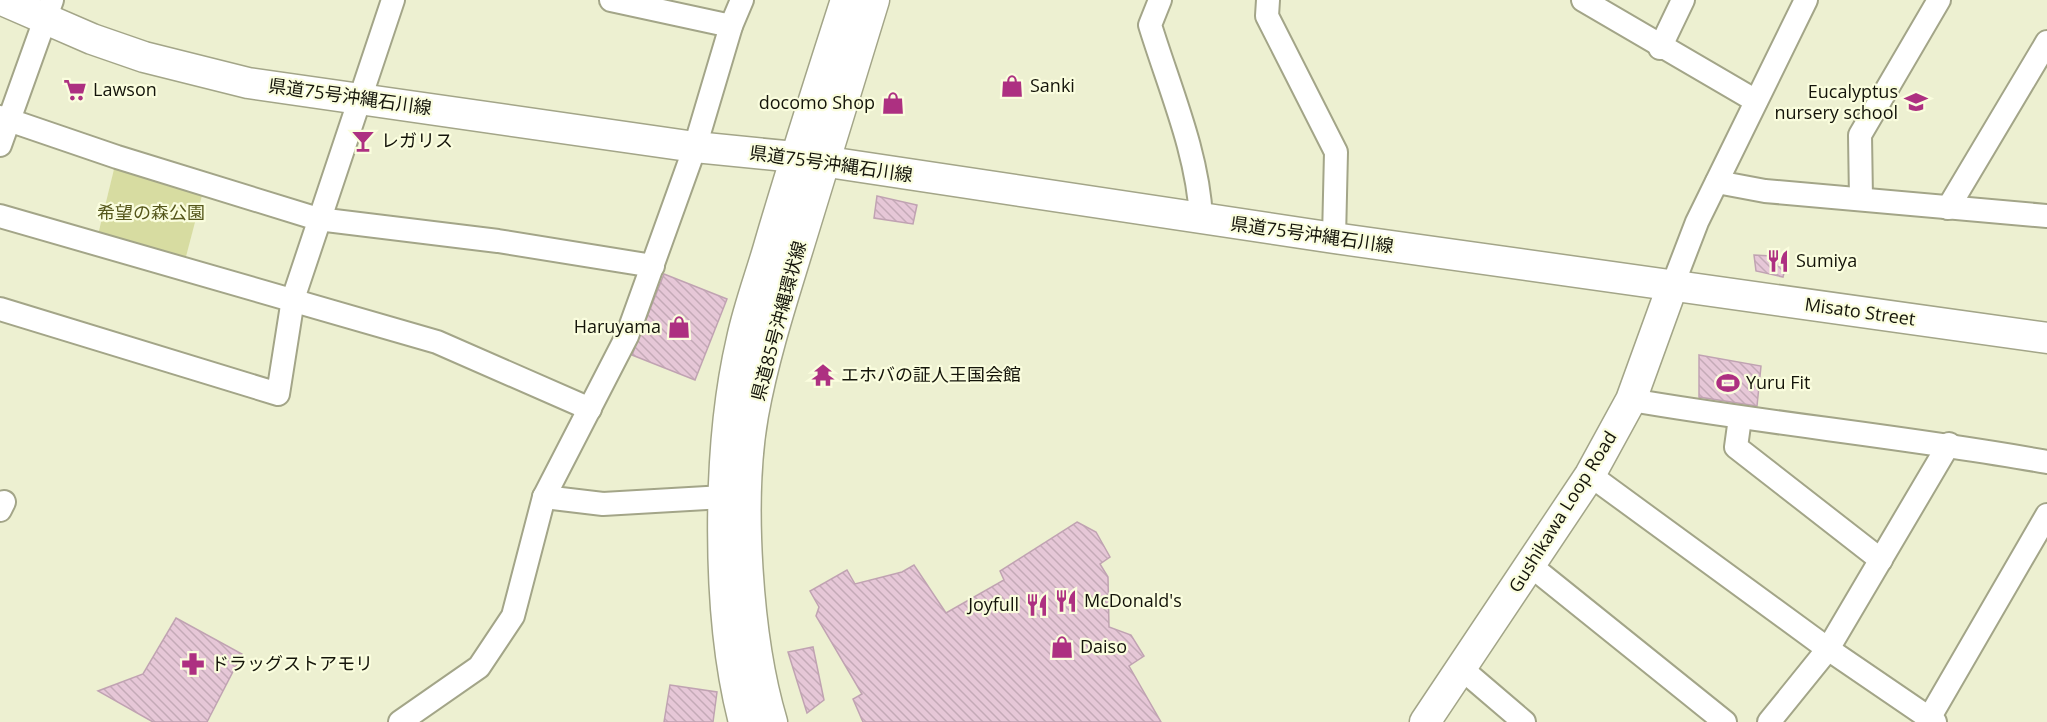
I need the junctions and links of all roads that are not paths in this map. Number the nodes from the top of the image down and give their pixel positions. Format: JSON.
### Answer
{"nodes":[{"id":1,"x":2,"y":0,"type":"edge"},
{"id":2,"x":393,"y":0,"type":"edge"},
{"id":3,"x":611,"y":0,"type":"edge"},
{"id":4,"x":742,"y":0,"type":"edge"},
{"id":5,"x":846,"y":0,"type":"edge"},
{"id":6,"x":874,"y":0,"type":"edge"},
{"id":7,"x":1160,"y":0,"type":"edge"},
{"id":8,"x":1268,"y":0,"type":"edge"},
{"id":9,"x":1583,"y":0,"type":"edge"},
{"id":10,"x":1683,"y":0,"type":"edge"},
{"id":11,"x":1806,"y":0,"type":"edge"},
{"id":12,"x":1939,"y":0,"type":"edge"},
{"id":13,"x":49,"y":9,"type":"edge"},
{"id":14,"x":731,"y":26,"type":"junction"},
{"id":15,"x":2047,"y":42,"type":"edge"},
{"id":16,"x":1660,"y":48,"type":"junction"},
{"id":17,"x":359,"y":99,"type":"junction"},
{"id":18,"x":1756,"y":101,"type":"junction"},
{"id":19,"x":4,"y":118,"type":"edge"},
{"id":20,"x":0,"y":145,"type":"edge"},
{"id":21,"x":695,"y":147,"type":"junction"},
{"id":22,"x":795,"y":157,"type":"junction"},
{"id":23,"x":824,"y":163,"type":"junction"},
{"id":24,"x":1717,"y":182,"type":"junction"},
{"id":25,"x":1861,"y":199,"type":"junction"},
{"id":26,"x":1948,"y":208,"type":"junction"},
{"id":27,"x":0,"y":216,"type":"edge"},
{"id":28,"x":2047,"y":216,"type":"edge"},
{"id":29,"x":1201,"y":218,"type":"junction"},
{"id":30,"x":318,"y":219,"type":"junction"},
{"id":31,"x":1334,"y":238,"type":"junction"},
{"id":32,"x":653,"y":266,"type":"junction"},
{"id":33,"x":1672,"y":286,"type":"junction"},
{"id":34,"x":293,"y":299,"type":"junction"},
{"id":35,"x":0,"y":309,"type":"edge"},
{"id":36,"x":2047,"y":338,"type":"edge"},
{"id":37,"x":1631,"y":400,"type":"junction"},
{"id":38,"x":591,"y":409,"type":"junction"},
{"id":39,"x":1740,"y":418,"type":"junction"},
{"id":40,"x":1948,"y":444,"type":"junction"},
{"id":41,"x":2047,"y":462,"type":"edge"},
{"id":42,"x":1590,"y":475,"type":"junction"},
{"id":43,"x":544,"y":497,"type":"junction"},
{"id":44,"x":724,"y":497,"type":"junction"},
{"id":45,"x":2047,"y":515,"type":"edge"},
{"id":46,"x":1881,"y":560,"type":"junction"},
{"id":47,"x":1532,"y":566,"type":"junction"},
{"id":48,"x":1828,"y":649,"type":"junction"},
{"id":49,"x":1462,"y":669,"type":"junction"},
{"id":50,"x":1930,"y":721,"type":"edge"},
{"id":51,"x":400,"y":722,"type":"edge"},
{"id":52,"x":744,"y":722,"type":"edge"},
{"id":53,"x":772,"y":722,"type":"edge"},
{"id":54,"x":1425,"y":722,"type":"edge"},
{"id":55,"x":1524,"y":722,"type":"edge"},
{"id":56,"x":1725,"y":722,"type":"edge"},
{"id":57,"x":1769,"y":722,"type":"edge"}],
"edges":[{"from":1,"to":13,"type":"main road","name":"県道75号沖縄石川線"},
{"from":2,"to":17,"type":"street"},
{"from":3,"to":14,"type":"street"},
{"from":4,"to":14,"type":"street"},
{"from":5,"to":22,"type":"main road","name":"県道85号沖縄環状線"},
{"from":6,"to":23,"type":"main road","name":"県道85号沖縄環状線"},
{"from":7,"to":29,"type":"street"},
{"from":8,"to":31,"type":"street"},
{"from":9,"to":16,"type":"street"},
{"from":10,"to":16,"type":"street"},
{"from":11,"to":18,"type":"street"},
{"from":12,"to":25,"type":"street"},
{"from":13,"to":17,"type":"main road","name":"県道75号沖縄石川線"},
{"from":13,"to":19,"type":"street"},
{"from":14,"to":21,"type":"street"},
{"from":15,"to":26,"type":"street"},
{"from":16,"to":18,"type":"street"},
{"from":17,"to":21,"type":"main road","name":"県道75号沖縄石川線"},
{"from":17,"to":30,"type":"street"},
{"from":18,"to":24,"type":"street"},
{"from":19,"to":20,"type":"street"},
{"from":19,"to":30,"type":"street"},
{"from":21,"to":22,"type":"main road","name":"県道75号沖縄石川線"},
{"from":21,"to":32,"type":"street"},
{"from":22,"to":23,"type":"main road","name":"県道75号沖縄石川線"},
{"from":22,"to":44,"type":"main road","name":"県道85号沖縄環状線"},
{"from":23,"to":29,"type":"main road","name":"県道75号沖縄石川線"},
{"from":23,"to":53,"type":"main road","name":"県道85号沖縄環状線"},
{"from":24,"to":25,"type":"street"},
{"from":24,"to":33,"type":"street"},
{"from":25,"to":26,"type":"street"},
{"from":26,"to":28,"type":"street"},
{"from":27,"to":34,"type":"street"},
{"from":29,"to":31,"type":"main road","name":"県道75号沖縄石川線"},
{"from":30,"to":32,"type":"street"},
{"from":30,"to":34,"type":"street"},
{"from":31,"to":33,"type":"main road","name":"県道75号沖縄石川線"},
{"from":32,"to":38,"type":"street"},
{"from":33,"to":36,"type":"main road","name":"Misato Street"},
{"from":33,"to":37,"type":"main road","name":"Gushikawa Loop Road"},
{"from":34,"to":35,"type":"street"},
{"from":34,"to":38,"type":"street"},
{"from":37,"to":39,"type":"street"},
{"from":37,"to":42,"type":"main road","name":"Gushikawa Loop Road"},
{"from":38,"to":43,"type":"street"},
{"from":39,"to":40,"type":"street"},
{"from":39,"to":46,"type":"street"},
{"from":40,"to":41,"type":"street"},
{"from":40,"to":46,"type":"street"},
{"from":42,"to":47,"type":"main road","name":"Gushikawa Loop Road"},
{"from":42,"to":48,"type":"street"},
{"from":43,"to":44,"type":"street"},
{"from":43,"to":51,"type":"street"},
{"from":44,"to":52,"type":"main road","name":"県道85号沖縄環状線"},
{"from":45,"to":50,"type":"street"},
{"from":46,"to":48,"type":"street"},
{"from":47,"to":49,"type":"main road","name":"Gushikawa Loop Road"},
{"from":47,"to":56,"type":"street"},
{"from":48,"to":50,"type":"street"},
{"from":48,"to":57,"type":"street"},
{"from":49,"to":54,"type":"main road","name":"Gushikawa Loop Road"},
{"from":49,"to":55,"type":"street"}]}
